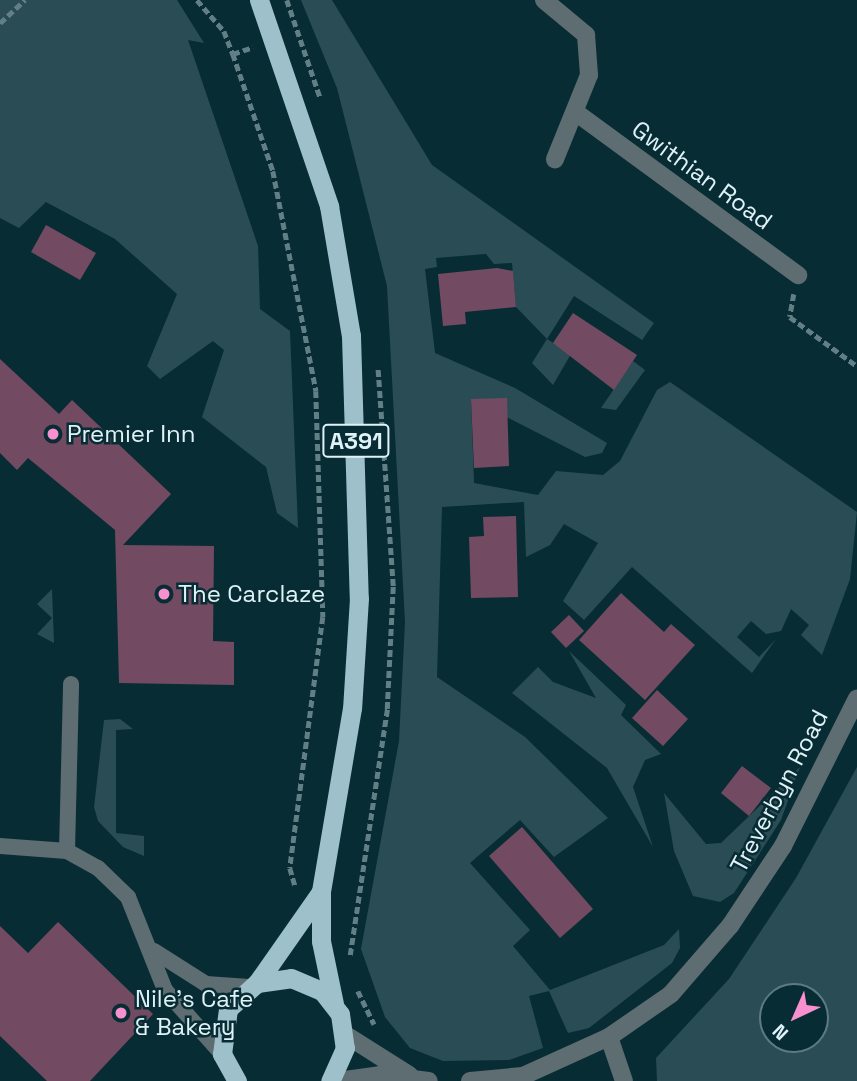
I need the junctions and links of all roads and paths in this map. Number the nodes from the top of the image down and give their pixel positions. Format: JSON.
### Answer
{"nodes":[{"id":1,"x":25,"y":0,"type":"edge"},
{"id":2,"x":197,"y":0,"type":"edge"},
{"id":3,"x":259,"y":0,"type":"edge"},
{"id":4,"x":544,"y":0,"type":"edge"},
{"id":5,"x":0,"y":23,"type":"edge"},
{"id":6,"x":273,"y":39,"type":"junction"},
{"id":7,"x":233,"y":54,"type":"junction"},
{"id":8,"x":578,"y":114,"type":"junction"},
{"id":9,"x":555,"y":159,"type":"dead end"},
{"id":10,"x":798,"y":275,"type":"joint"},
{"id":11,"x":857,"y":366,"type":"edge"},
{"id":12,"x":71,"y":684,"type":"dead end"},
{"id":13,"x":857,"y":698,"type":"edge"},
{"id":14,"x":0,"y":846,"type":"edge"},
{"id":15,"x":68,"y":851,"type":"junction"},
{"id":16,"x":321,"y":892,"type":"junction"},
{"id":17,"x":293,"y":900,"type":"dead end"},
{"id":18,"x":154,"y":951,"type":"junction"},
{"id":19,"x":253,"y":985,"type":"junction"},
{"id":20,"x":334,"y":1004,"type":"junction"},
{"id":21,"x":346,"y":1035,"type":"junction"},
{"id":22,"x":609,"y":1037,"type":"junction"},
{"id":23,"x":222,"y":1054,"type":"junction"},
{"id":24,"x":234,"y":1080,"type":"edge"},
{"id":25,"x":422,"y":1080,"type":"edge"},
{"id":26,"x":330,"y":1081,"type":"edge"},
{"id":27,"x":338,"y":1081,"type":"edge"},
{"id":28,"x":470,"y":1081,"type":"edge"},
{"id":29,"x":624,"y":1081,"type":"edge"}],
"edges":[{"from":1,"to":5,"type":"path"},
{"from":2,"to":7,"type":"path"},
{"from":3,"to":6,"type":"highway","number":"A391"},
{"from":4,"to":8,"type":"street"},
{"from":6,"to":7,"type":"path"},
{"from":6,"to":16,"type":"highway","number":"A391"},
{"from":7,"to":17,"type":"path"},
{"from":8,"to":9,"type":"street"},
{"from":8,"to":10,"type":"street","name":"Gwithian Road"},
{"from":10,"to":11,"type":"path"},
{"from":12,"to":15,"type":"lane"},
{"from":13,"to":22,"type":"street","name":"Treverbyn Road"},
{"from":14,"to":15,"type":"lane"},
{"from":15,"to":18,"type":"lane"},
{"from":16,"to":19,"type":"highway","number":"A391"},
{"from":16,"to":20,"type":"highway","number":"A391"},
{"from":18,"to":19,"type":"lane"},
{"from":18,"to":23,"type":"lane"},
{"from":19,"to":20,"type":"highway"},
{"from":19,"to":23,"type":"highway"},
{"from":20,"to":21,"type":"highway"},
{"from":21,"to":25,"type":"street"},
{"from":21,"to":26,"type":"highway"},
{"from":22,"to":28,"type":"street","name":"Treverbyn Road"},
{"from":22,"to":29,"type":"street"},
{"from":23,"to":24,"type":"highway"},
{"from":25,"to":27,"type":"street"}]}
